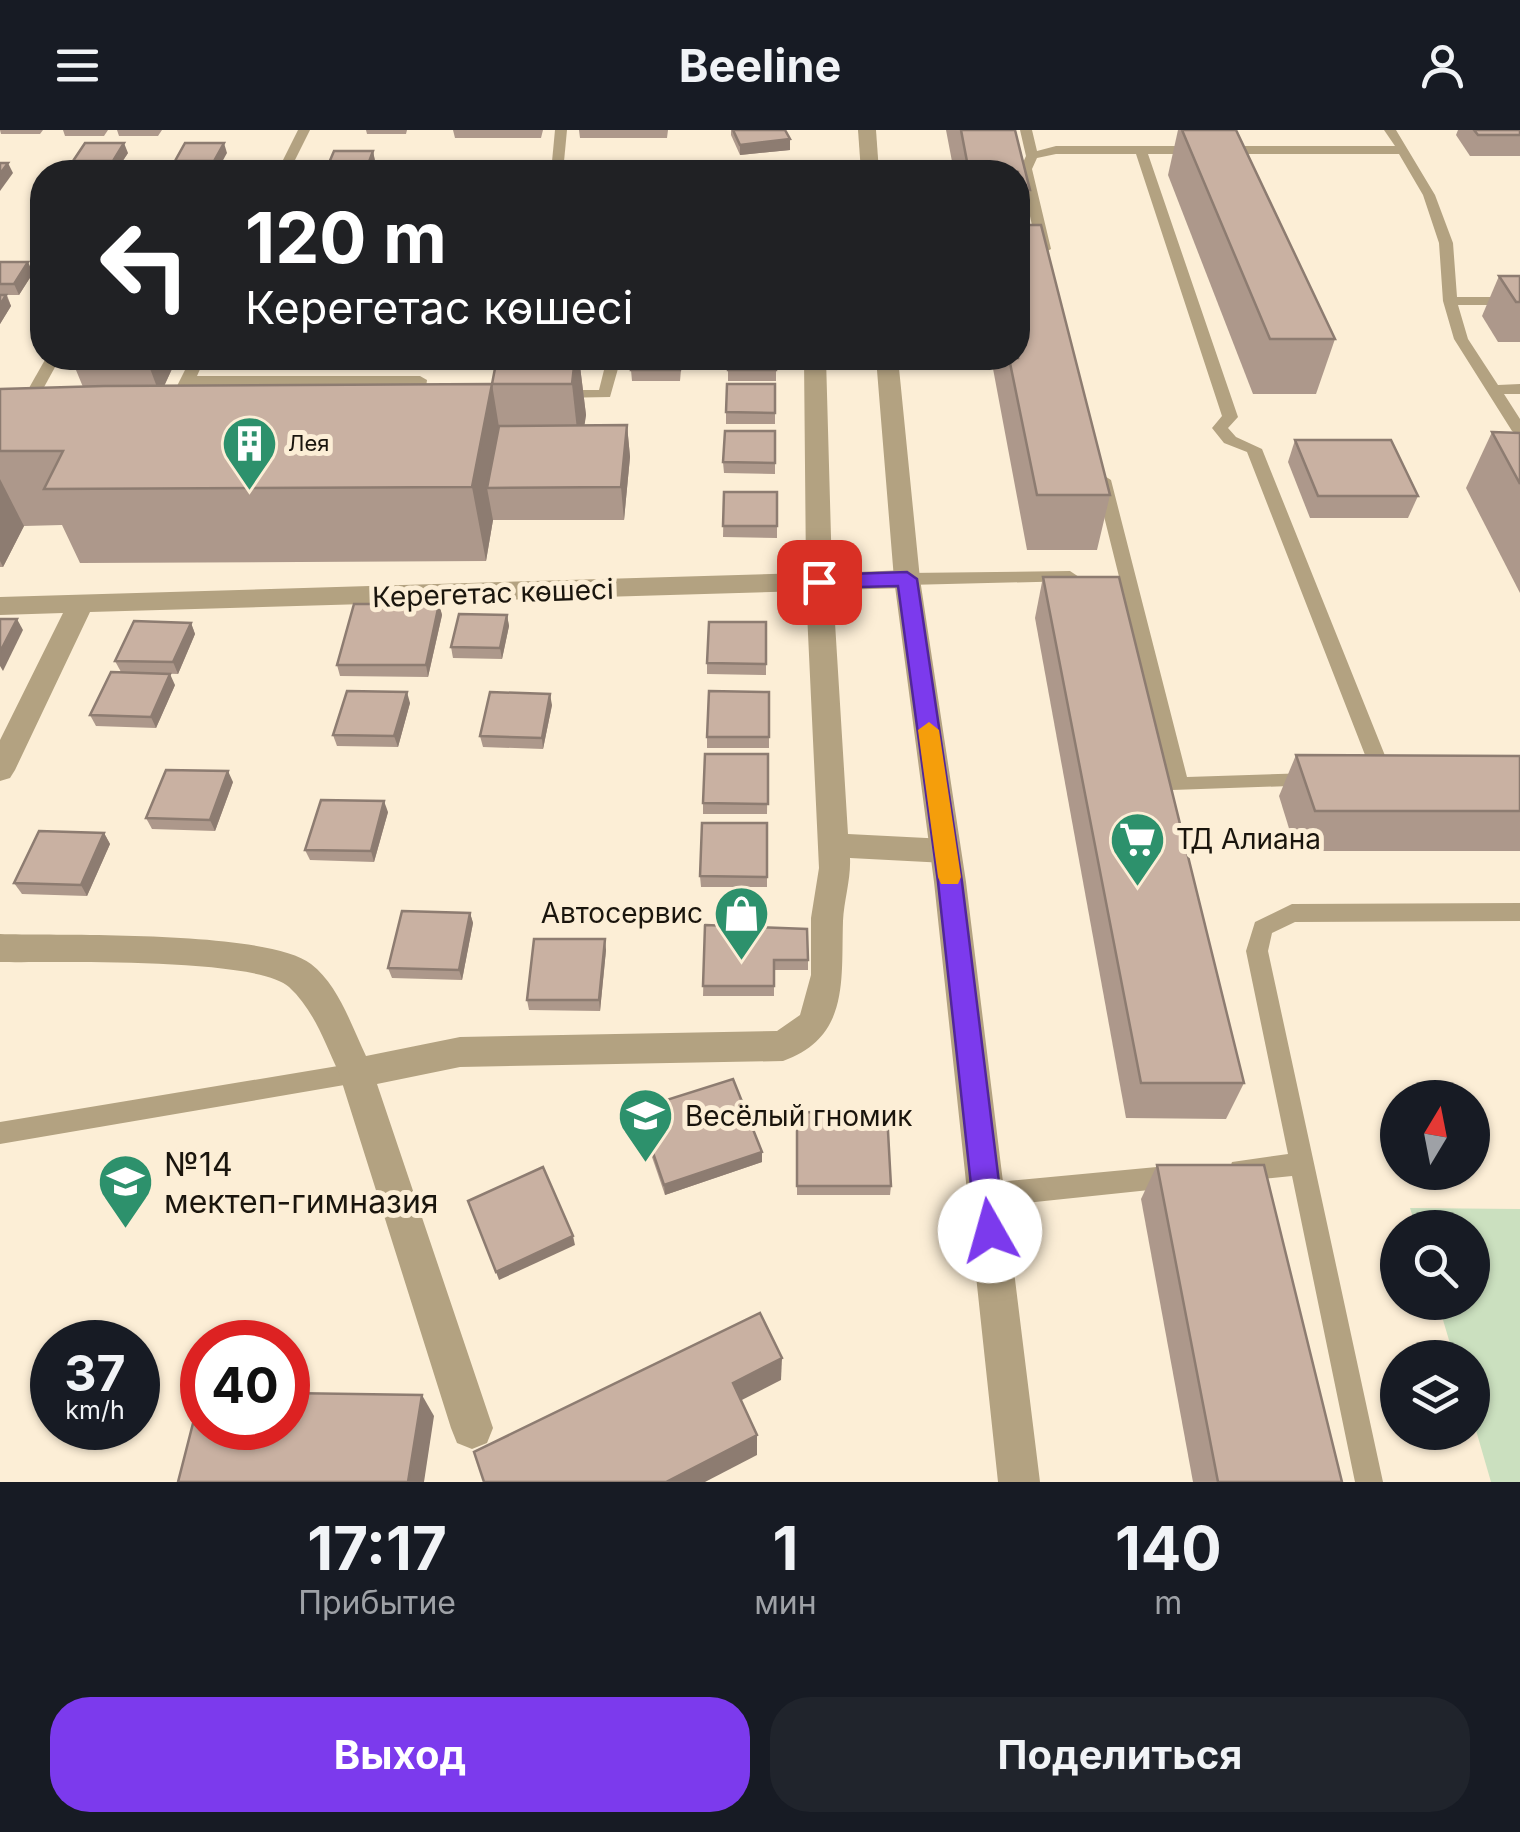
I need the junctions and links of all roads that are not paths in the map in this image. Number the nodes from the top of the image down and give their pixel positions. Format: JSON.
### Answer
{"nodes":[{"id":1,"x":304,"y":130,"type":"edge"},
{"id":2,"x":561,"y":130,"type":"edge"},
{"id":3,"x":866,"y":130,"type":"edge"},
{"id":4,"x":1026,"y":130,"type":"edge"},
{"id":5,"x":1390,"y":130,"type":"edge"},
{"id":6,"x":1141,"y":150,"type":"junction"},
{"id":7,"x":1403,"y":150,"type":"junction"},
{"id":8,"x":1032,"y":156,"type":"junction"},
{"id":9,"x":289,"y":160,"type":"edge"},
{"id":10,"x":558,"y":160,"type":"edge"},
{"id":11,"x":869,"y":160,"type":"edge"},
{"id":12,"x":1030,"y":161,"type":"edge"},
{"id":13,"x":1030,"y":188,"type":"edge"},
{"id":14,"x":1048,"y":268,"type":"edge"},
{"id":15,"x":1450,"y":300,"type":"junction"},
{"id":16,"x":1520,"y":301,"type":"edge"},
{"id":17,"x":47,"y":370,"type":"edge"},
{"id":18,"x":192,"y":370,"type":"edge"},
{"id":19,"x":611,"y":370,"type":"edge"},
{"id":20,"x":815,"y":370,"type":"edge"},
{"id":21,"x":887,"y":370,"type":"edge"},
{"id":22,"x":186,"y":382,"type":"junction"},
{"id":23,"x":1494,"y":390,"type":"junction"},
{"id":24,"x":1520,"y":390,"type":"edge"},
{"id":25,"x":549,"y":395,"type":"edge"},
{"id":26,"x":179,"y":400,"type":"edge"},
{"id":27,"x":1520,"y":430,"type":"edge"},
{"id":28,"x":410,"y":431,"type":"edge"},
{"id":29,"x":0,"y":455,"type":"edge"},
{"id":30,"x":20,"y":456,"type":"edge"},
{"id":31,"x":1098,"y":461,"type":"edge"},
{"id":32,"x":1086,"y":577,"type":"edge"},
{"id":33,"x":1105,"y":577,"type":"edge"},
{"id":34,"x":1125,"y":577,"type":"junction"},
{"id":35,"x":907,"y":579,"type":"junction"},
{"id":36,"x":819,"y":582,"type":"junction"},
{"id":37,"x":0,"y":606,"type":"edge"},
{"id":38,"x":80,"y":606,"type":"junction"},
{"id":39,"x":0,"y":770,"type":"edge"},
{"id":40,"x":1366,"y":779,"type":"edge"},
{"id":41,"x":1328,"y":780,"type":"edge"},
{"id":42,"x":833,"y":845,"type":"junction"},
{"id":43,"x":946,"y":852,"type":"junction"},
{"id":44,"x":1520,"y":912,"type":"edge"},
{"id":45,"x":0,"y":948,"type":"edge"},
{"id":46,"x":356,"y":1073,"type":"junction"},
{"id":47,"x":0,"y":1134,"type":"edge"},
{"id":48,"x":1299,"y":1164,"type":"junction"},
{"id":49,"x":986,"y":1195,"type":"junction"},
{"id":50,"x":472,"y":1428,"type":"dead end"},
{"id":51,"x":1019,"y":1482,"type":"edge"},
{"id":52,"x":1369,"y":1482,"type":"edge"}],
"edges":[{"from":1,"to":9,"type":"lane"},
{"from":2,"to":10,"type":"lane"},
{"from":3,"to":11,"type":"street"},
{"from":4,"to":8,"type":"lane"},
{"from":5,"to":7,"type":"lane"},
{"from":6,"to":7,"type":"lane"},
{"from":6,"to":8,"type":"lane"},
{"from":6,"to":40,"type":"lane"},
{"from":7,"to":15,"type":"lane"},
{"from":8,"to":12,"type":"lane"},
{"from":13,"to":14,"type":"lane"},
{"from":15,"to":16,"type":"lane"},
{"from":15,"to":23,"type":"lane"},
{"from":17,"to":29,"type":"lane"},
{"from":18,"to":22,"type":"lane"},
{"from":19,"to":25,"type":"lane"},
{"from":20,"to":36,"type":"street"},
{"from":21,"to":35,"type":"street"},
{"from":22,"to":26,"type":"lane"},
{"from":22,"to":28,"type":"lane"},
{"from":23,"to":24,"type":"lane"},
{"from":23,"to":27,"type":"lane"},
{"from":29,"to":30,"type":"lane"},
{"from":31,"to":34,"type":"lane"},
{"from":32,"to":35,"type":"lane"},
{"from":33,"to":34,"type":"lane"},
{"from":34,"to":41,"type":"lane"},
{"from":35,"to":36,"type":"street","name":"Керегетас көшесі"},
{"from":35,"to":43,"type":"street"},
{"from":36,"to":38,"type":"street","name":"Керегетас көшесі"},
{"from":36,"to":42,"type":"street"},
{"from":37,"to":38,"type":"street","name":"Керегетас көшесі"},
{"from":38,"to":39,"type":"street"},
{"from":42,"to":43,"type":"street"},
{"from":42,"to":46,"type":"street"},
{"from":43,"to":49,"type":"street"},
{"from":44,"to":48,"type":"lane"},
{"from":45,"to":46,"type":"street"},
{"from":46,"to":47,"type":"lane"},
{"from":46,"to":50,"type":"street"},
{"from":48,"to":49,"type":"lane"},
{"from":48,"to":52,"type":"lane"},
{"from":49,"to":51,"type":"street"}]}
